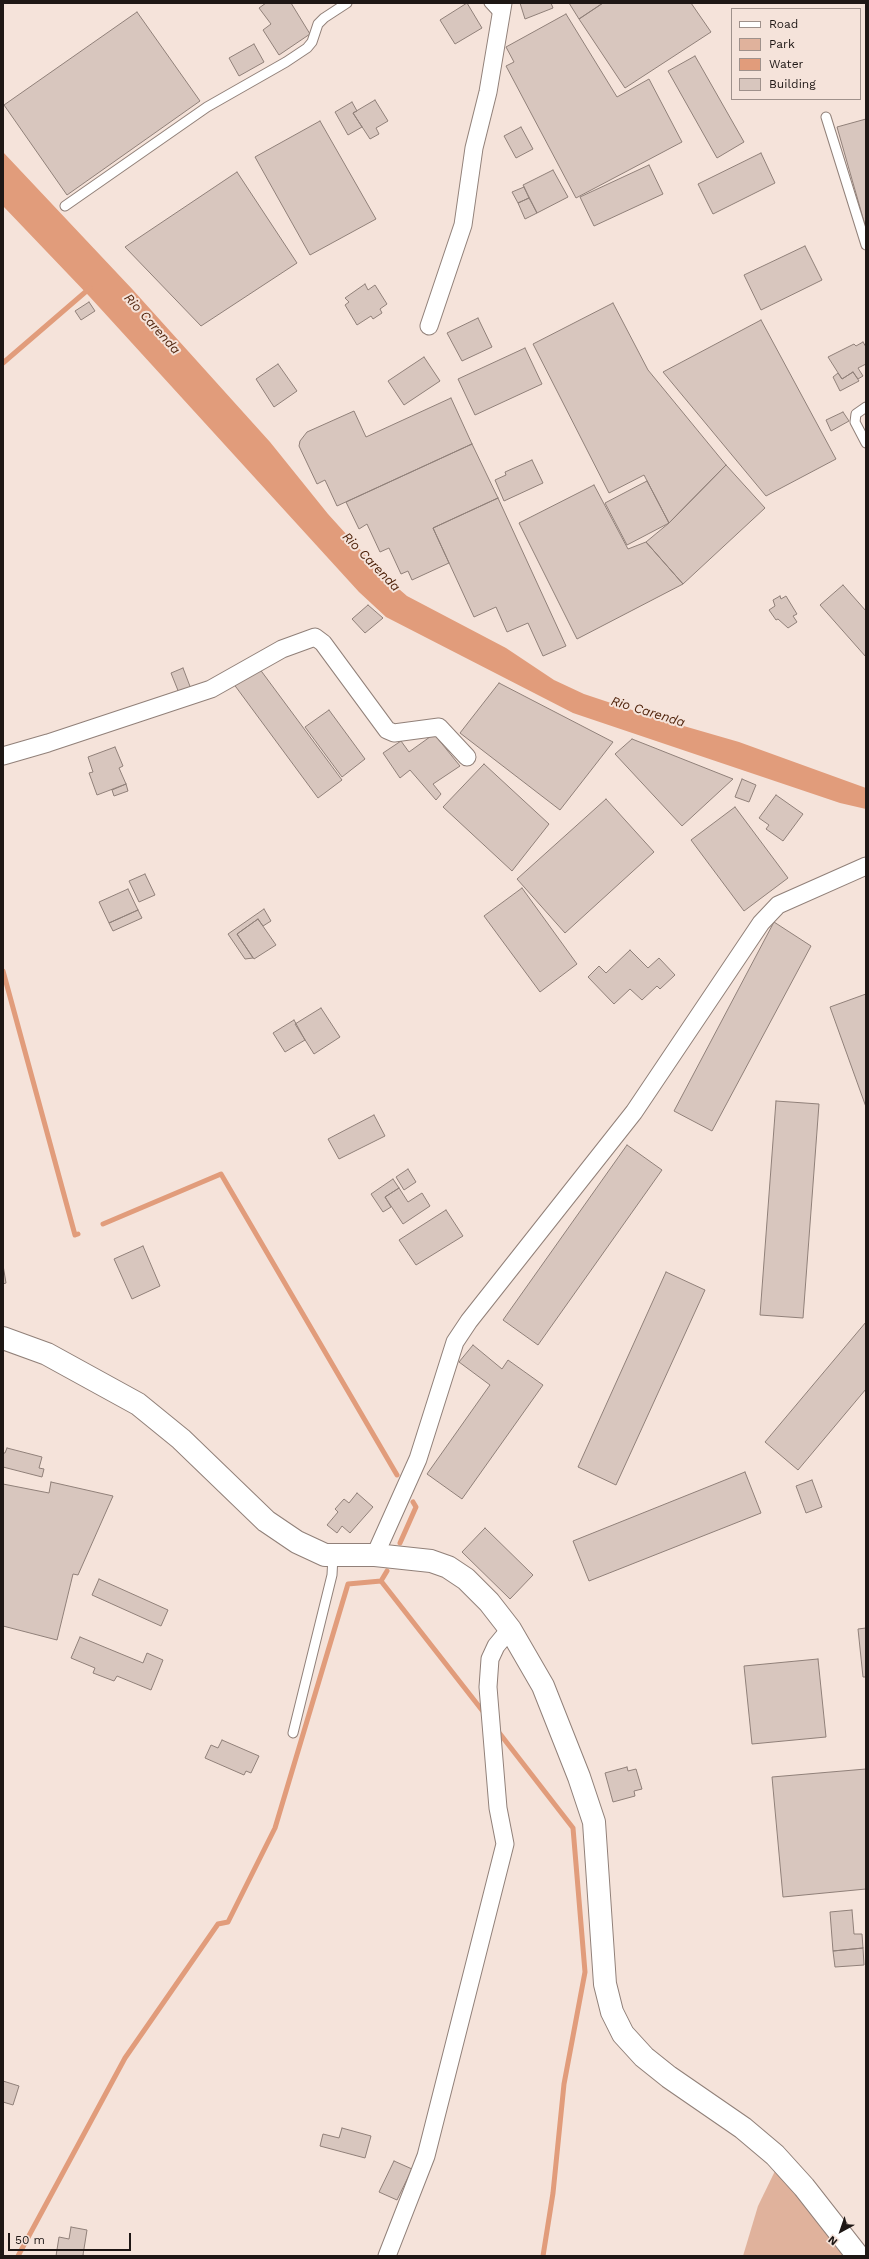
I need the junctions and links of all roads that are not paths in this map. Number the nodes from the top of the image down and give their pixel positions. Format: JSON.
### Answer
{"nodes":[{"id":1,"x":347,"y":3,"type":"edge"},
{"id":2,"x":488,"y":3,"type":"edge"},
{"id":3,"x":502,"y":9,"type":"edge"},
{"id":4,"x":826,"y":117,"type":"dead end"},
{"id":5,"x":65,"y":206,"type":"dead end"},
{"id":6,"x":866,"y":245,"type":"edge"},
{"id":7,"x":429,"y":326,"type":"dead end"},
{"id":8,"x":866,"y":407,"type":"edge"},
{"id":9,"x":866,"y":443,"type":"edge"},
{"id":10,"x":3,"y":756,"type":"edge"},
{"id":11,"x":467,"y":757,"type":"dead end"},
{"id":12,"x":866,"y":866,"type":"edge"},
{"id":13,"x":3,"y":1338,"type":"edge"},
{"id":14,"x":375,"y":1555,"type":"junction"},
{"id":15,"x":333,"y":1556,"type":"junction"},
{"id":16,"x":510,"y":1629,"type":"junction"},
{"id":17,"x":293,"y":1733,"type":"dead end"},
{"id":18,"x":387,"y":2256,"type":"edge"},
{"id":19,"x":858,"y":2256,"type":"edge"}],
"edges":[{"from":1,"to":5,"type":"lane"},
{"from":2,"to":3,"type":"lane"},
{"from":3,"to":7,"type":"street"},
{"from":4,"to":6,"type":"lane"},
{"from":8,"to":9,"type":"lane"},
{"from":10,"to":11,"type":"street"},
{"from":12,"to":14,"type":"street"},
{"from":13,"to":15,"type":"main road"},
{"from":14,"to":15,"type":"main road"},
{"from":14,"to":16,"type":"main road"},
{"from":15,"to":17,"type":"lane"},
{"from":16,"to":18,"type":"street"},
{"from":16,"to":19,"type":"main road"}]}
